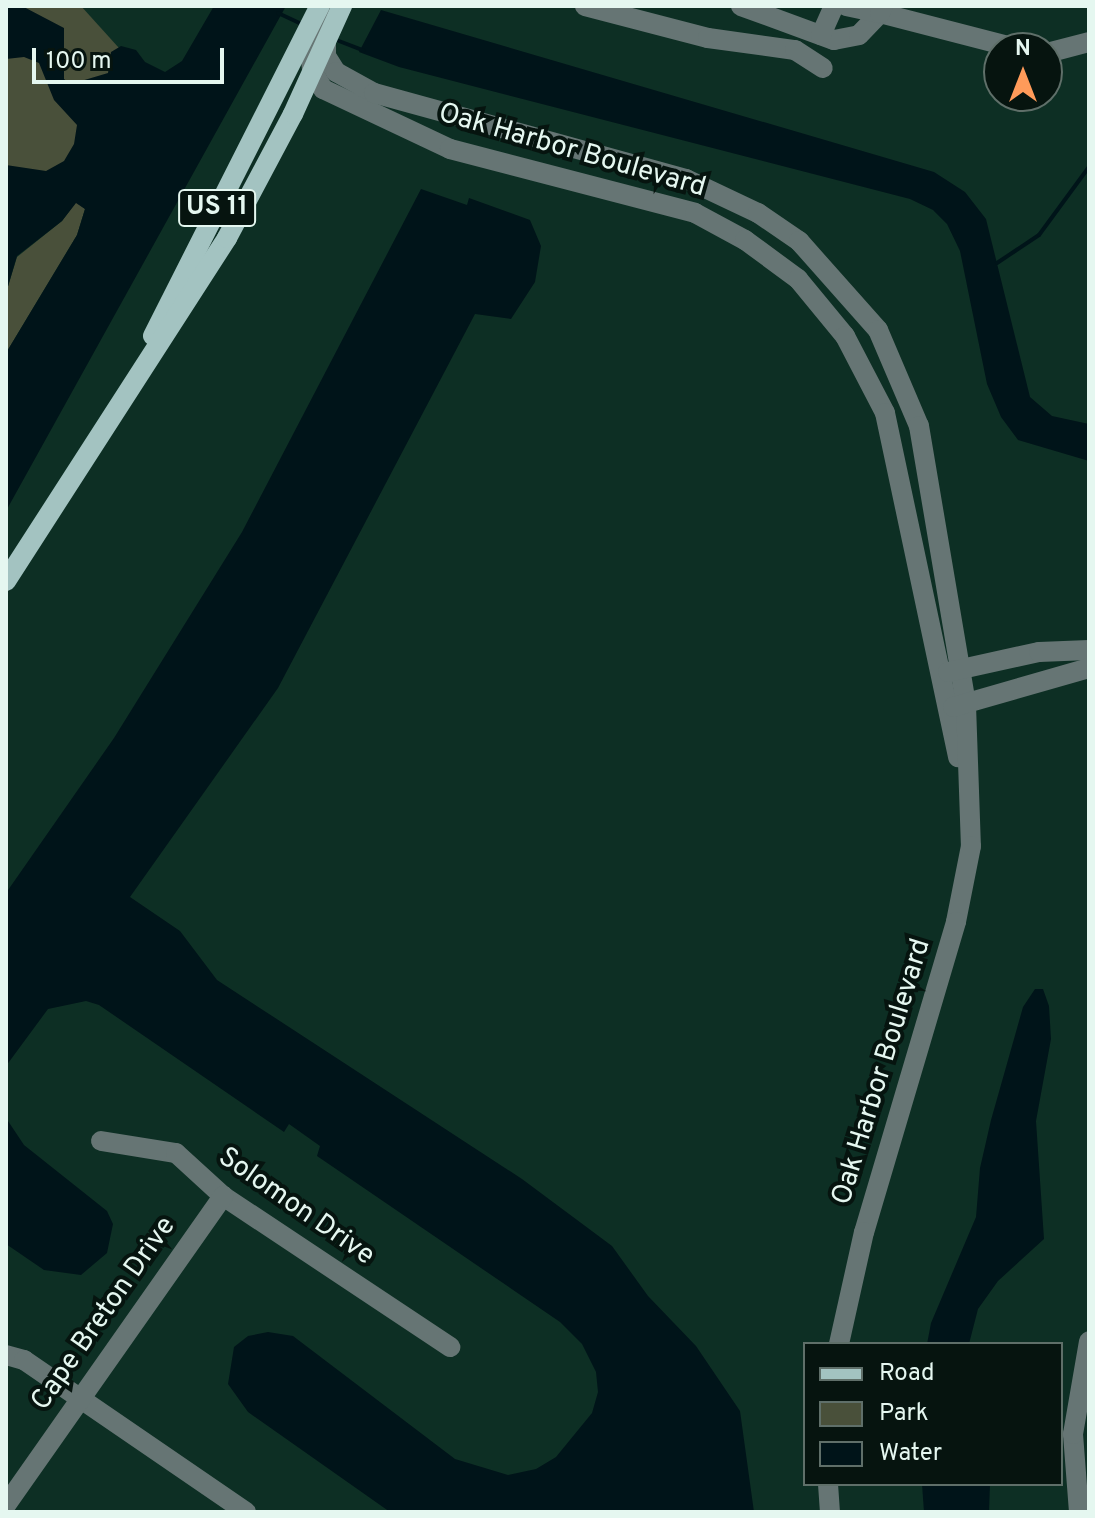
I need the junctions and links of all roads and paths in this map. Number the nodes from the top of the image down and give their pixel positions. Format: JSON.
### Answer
{"nodes":[{"id":1,"x":320,"y":6,"type":"edge"},
{"id":2,"x":330,"y":6,"type":"edge"},
{"id":3,"x":342,"y":6,"type":"edge"},
{"id":4,"x":585,"y":6,"type":"edge"},
{"id":5,"x":741,"y":6,"type":"edge"},
{"id":6,"x":834,"y":6,"type":"edge"},
{"id":7,"x":846,"y":6,"type":"edge"},
{"id":8,"x":882,"y":10,"type":"edge"},
{"id":9,"x":821,"y":35,"type":"junction"},
{"id":10,"x":983,"y":39,"type":"edge"},
{"id":11,"x":1089,"y":42,"type":"edge"},
{"id":12,"x":326,"y":43,"type":"junction"},
{"id":13,"x":1063,"y":49,"type":"edge"},
{"id":14,"x":823,"y":68,"type":"dead end"},
{"id":15,"x":312,"y":70,"type":"junction"},
{"id":16,"x":349,"y":104,"type":"junction"},
{"id":17,"x":409,"y":107,"type":"junction"},
{"id":18,"x":293,"y":114,"type":"junction"},
{"id":19,"x":400,"y":128,"type":"junction"},
{"id":20,"x":116,"y":411,"type":"junction"},
{"id":21,"x":6,"y":581,"type":"edge"},
{"id":22,"x":1089,"y":650,"type":"edge"},
{"id":23,"x":1089,"y":668,"type":"edge"},
{"id":24,"x":951,"y":672,"type":"junction"},
{"id":25,"x":958,"y":706,"type":"junction"},
{"id":26,"x":101,"y":1141,"type":"dead end"},
{"id":27,"x":223,"y":1196,"type":"junction"},
{"id":28,"x":1089,"y":1341,"type":"edge"},
{"id":29,"x":839,"y":1342,"type":"edge"},
{"id":30,"x":450,"y":1347,"type":"dead end"},
{"id":31,"x":6,"y":1355,"type":"edge"},
{"id":32,"x":78,"y":1396,"type":"junction"},
{"id":33,"x":828,"y":1486,"type":"edge"},
{"id":34,"x":6,"y":1505,"type":"edge"},
{"id":35,"x":246,"y":1512,"type":"edge"},
{"id":36,"x":830,"y":1512,"type":"edge"},
{"id":37,"x":1079,"y":1512,"type":"edge"}],
"edges":[{"from":1,"to":20,"type":"main road","number":"US 11"},
{"from":2,"to":15,"type":"street"},
{"from":3,"to":12,"type":"main road","number":"US 11"},
{"from":4,"to":14,"type":"street"},
{"from":5,"to":9,"type":"street"},
{"from":6,"to":9,"type":"street"},
{"from":7,"to":8,"type":"street"},
{"from":8,"to":9,"type":"street"},
{"from":8,"to":10,"type":"street"},
{"from":11,"to":13,"type":"street"},
{"from":12,"to":15,"type":"main road","number":"US 11"},
{"from":12,"to":17,"type":"street","name":"Oak Harbor Boulevard"},
{"from":15,"to":16,"type":"street","name":"Oak Harbor Boulevard"},
{"from":15,"to":18,"type":"main road","number":"US 11"},
{"from":16,"to":18,"type":"street"},
{"from":16,"to":19,"type":"street","name":"Oak Harbor Boulevard"},
{"from":17,"to":19,"type":"street"},
{"from":17,"to":24,"type":"street","name":"Oak Harbor Boulevard"},
{"from":18,"to":20,"type":"main road","number":"US 11"},
{"from":19,"to":24,"type":"street","name":"Oak Harbor Boulevard"},
{"from":20,"to":21,"type":"main road","number":"US 11"},
{"from":22,"to":24,"type":"street"},
{"from":23,"to":25,"type":"street"},
{"from":24,"to":25,"type":"street","name":"Oak Harbor Boulevard"},
{"from":25,"to":29,"type":"street","name":"Oak Harbor Boulevard"},
{"from":26,"to":27,"type":"street","name":"Solomon Drive"},
{"from":27,"to":30,"type":"street","name":"Solomon Drive"},
{"from":27,"to":32,"type":"street","name":"Cape Breton Drive"},
{"from":28,"to":37,"type":"street"},
{"from":31,"to":32,"type":"street"},
{"from":32,"to":34,"type":"street","name":"Cape Breton Drive"},
{"from":32,"to":35,"type":"street"},
{"from":33,"to":36,"type":"street"}]}
